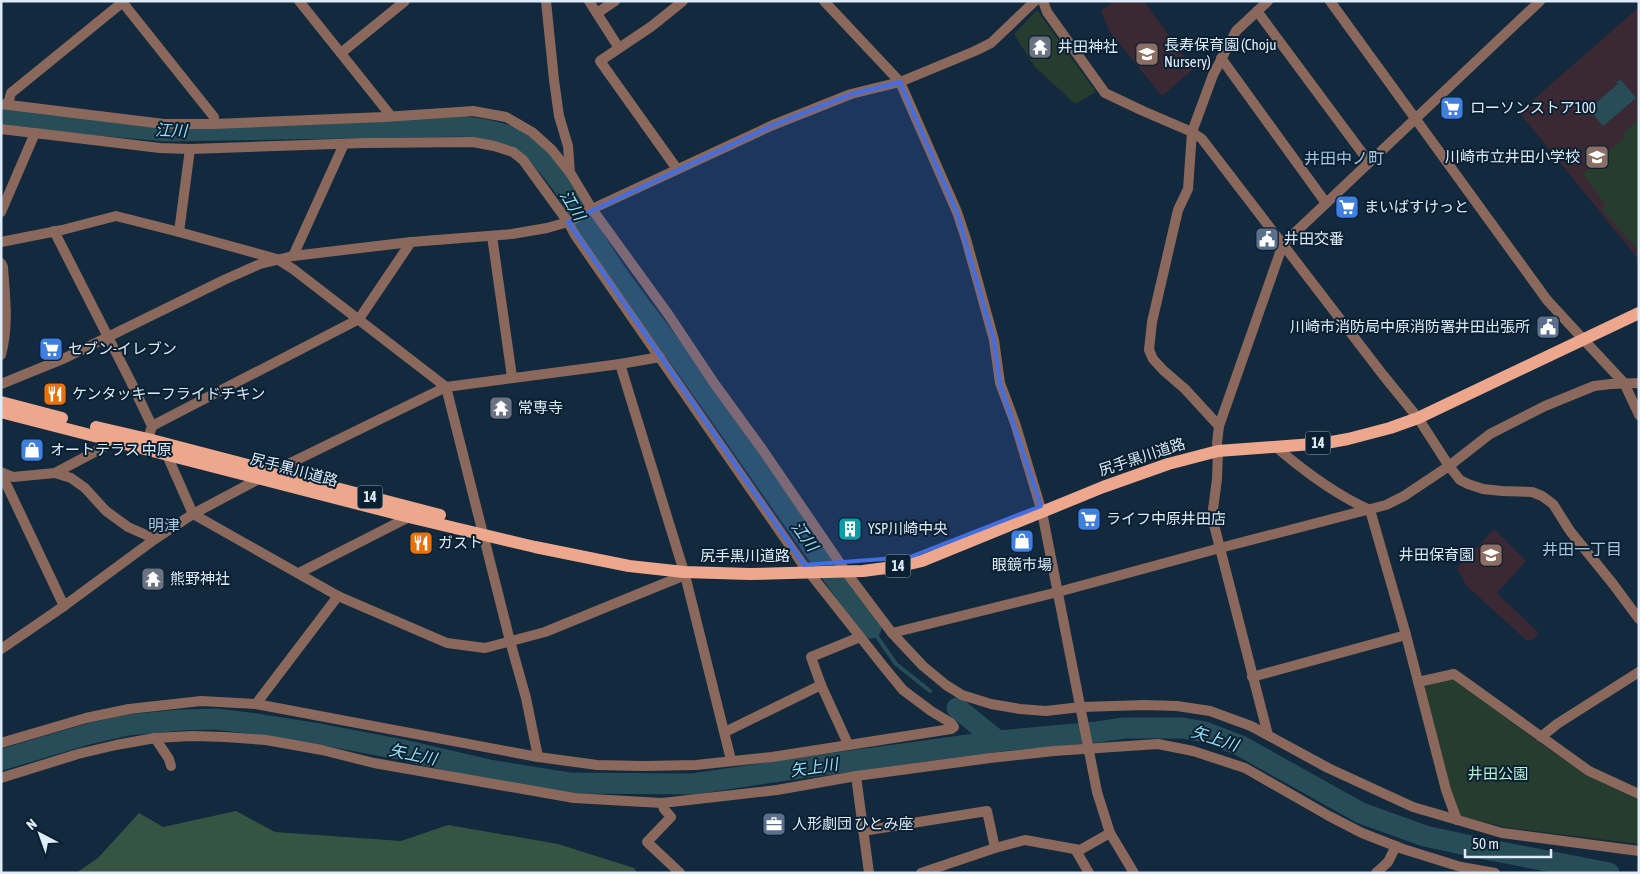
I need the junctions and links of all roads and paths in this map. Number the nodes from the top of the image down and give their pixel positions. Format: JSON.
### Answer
{"nodes":[{"id":1,"x":299,"y":1,"type":"edge"},
{"id":2,"x":405,"y":1,"type":"edge"},
{"id":3,"x":546,"y":1,"type":"edge"},
{"id":4,"x":589,"y":1,"type":"edge"},
{"id":5,"x":615,"y":1,"type":"edge"},
{"id":6,"x":683,"y":1,"type":"edge"},
{"id":7,"x":824,"y":1,"type":"edge"},
{"id":8,"x":1035,"y":1,"type":"edge"},
{"id":9,"x":1042,"y":1,"type":"edge"},
{"id":10,"x":1268,"y":1,"type":"edge"},
{"id":11,"x":1330,"y":1,"type":"edge"},
{"id":12,"x":1540,"y":1,"type":"edge"},
{"id":13,"x":124,"y":2,"type":"edge"},
{"id":14,"x":1257,"y":11,"type":"junction"},
{"id":15,"x":597,"y":13,"type":"junction"},
{"id":16,"x":619,"y":48,"type":"junction"},
{"id":17,"x":341,"y":53,"type":"junction"},
{"id":18,"x":1221,"y":58,"type":"junction"},
{"id":19,"x":900,"y":82,"type":"junction"},
{"id":20,"x":4,"y":104,"type":"edge"},
{"id":21,"x":391,"y":116,"type":"junction"},
{"id":22,"x":1416,"y":118,"type":"junction"},
{"id":23,"x":214,"y":124,"type":"junction"},
{"id":24,"x":1,"y":129,"type":"edge"},
{"id":25,"x":1192,"y":132,"type":"junction"},
{"id":26,"x":35,"y":133,"type":"junction"},
{"id":27,"x":344,"y":144,"type":"junction"},
{"id":28,"x":190,"y":149,"type":"junction"},
{"id":29,"x":1369,"y":162,"type":"junction"},
{"id":30,"x":677,"y":169,"type":"junction"},
{"id":31,"x":570,"y":174,"type":"junction"},
{"id":32,"x":1326,"y":202,"type":"junction"},
{"id":33,"x":592,"y":209,"type":"junction"},
{"id":34,"x":1,"y":212,"type":"edge"},
{"id":35,"x":568,"y":222,"type":"junction"},
{"id":36,"x":54,"y":231,"type":"junction"},
{"id":37,"x":179,"y":232,"type":"junction"},
{"id":38,"x":492,"y":236,"type":"junction"},
{"id":39,"x":1,"y":242,"type":"edge"},
{"id":40,"x":411,"y":242,"type":"junction"},
{"id":41,"x":1283,"y":244,"type":"junction"},
{"id":42,"x":293,"y":256,"type":"junction"},
{"id":43,"x":277,"y":259,"type":"junction"},
{"id":44,"x":1,"y":263,"type":"edge"},
{"id":45,"x":1639,"y":307,"type":"edge"},
{"id":46,"x":1639,"y":313,"type":"edge"},
{"id":47,"x":359,"y":319,"type":"junction"},
{"id":48,"x":108,"y":337,"type":"junction"},
{"id":49,"x":1582,"y":337,"type":"junction"},
{"id":50,"x":1,"y":355,"type":"edge"},
{"id":51,"x":660,"y":357,"type":"junction"},
{"id":52,"x":620,"y":364,"type":"junction"},
{"id":53,"x":512,"y":377,"type":"junction"},
{"id":54,"x":1624,"y":383,"type":"junction"},
{"id":55,"x":1639,"y":383,"type":"edge"},
{"id":56,"x":1,"y":384,"type":"edge"},
{"id":57,"x":446,"y":387,"type":"junction"},
{"id":58,"x":1,"y":402,"type":"edge"},
{"id":59,"x":1,"y":412,"type":"edge"},
{"id":60,"x":1416,"y":415,"type":"junction"},
{"id":61,"x":1639,"y":415,"type":"edge"},
{"id":62,"x":152,"y":426,"type":"junction"},
{"id":63,"x":1220,"y":426,"type":"junction"},
{"id":64,"x":110,"y":439,"type":"junction"},
{"id":65,"x":148,"y":439,"type":"junction"},
{"id":66,"x":1217,"y":447,"type":"junction"},
{"id":67,"x":1276,"y":447,"type":"junction"},
{"id":68,"x":166,"y":453,"type":"junction"},
{"id":69,"x":1449,"y":466,"type":"junction"},
{"id":70,"x":272,"y":472,"type":"junction"},
{"id":71,"x":1,"y":473,"type":"edge"},
{"id":72,"x":55,"y":473,"type":"junction"},
{"id":73,"x":260,"y":478,"type":"junction"},
{"id":74,"x":1042,"y":509,"type":"junction"},
{"id":75,"x":1370,"y":510,"type":"junction"},
{"id":76,"x":193,"y":514,"type":"junction"},
{"id":77,"x":409,"y":517,"type":"junction"},
{"id":78,"x":482,"y":530,"type":"junction"},
{"id":79,"x":155,"y":539,"type":"junction"},
{"id":80,"x":1220,"y":548,"type":"junction"},
{"id":81,"x":844,"y":568,"type":"junction"},
{"id":82,"x":806,"y":569,"type":"junction"},
{"id":83,"x":683,"y":570,"type":"junction"},
{"id":84,"x":299,"y":573,"type":"junction"},
{"id":85,"x":1058,"y":592,"type":"junction"},
{"id":86,"x":338,"y":596,"type":"junction"},
{"id":87,"x":64,"y":606,"type":"junction"},
{"id":88,"x":1639,"y":619,"type":"edge"},
{"id":89,"x":892,"y":633,"type":"junction"},
{"id":90,"x":1406,"y":635,"type":"junction"},
{"id":91,"x":860,"y":636,"type":"junction"},
{"id":92,"x":510,"y":641,"type":"junction"},
{"id":93,"x":1,"y":649,"type":"edge"},
{"id":94,"x":1639,"y":672,"type":"edge"},
{"id":95,"x":1252,"y":677,"type":"junction"},
{"id":96,"x":1418,"y":682,"type":"junction"},
{"id":97,"x":822,"y":685,"type":"junction"},
{"id":98,"x":256,"y":704,"type":"junction"},
{"id":99,"x":1082,"y":710,"type":"junction"},
{"id":100,"x":725,"y":732,"type":"junction"},
{"id":101,"x":1268,"y":735,"type":"junction"},
{"id":102,"x":155,"y":738,"type":"junction"},
{"id":103,"x":1541,"y":738,"type":"junction"},
{"id":104,"x":1,"y":743,"type":"edge"},
{"id":105,"x":848,"y":744,"type":"junction"},
{"id":106,"x":1088,"y":746,"type":"junction"},
{"id":107,"x":538,"y":757,"type":"junction"},
{"id":108,"x":731,"y":760,"type":"junction"},
{"id":109,"x":171,"y":766,"type":"dead end"},
{"id":110,"x":856,"y":776,"type":"junction"},
{"id":111,"x":1,"y":778,"type":"edge"},
{"id":112,"x":1639,"y":794,"type":"edge"},
{"id":113,"x":662,"y":803,"type":"junction"},
{"id":114,"x":1457,"y":820,"type":"junction"},
{"id":115,"x":863,"y":831,"type":"junction"},
{"id":116,"x":1110,"y":833,"type":"junction"},
{"id":117,"x":1396,"y":846,"type":"junction"},
{"id":118,"x":995,"y":848,"type":"junction"},
{"id":119,"x":1076,"y":849,"type":"junction"},
{"id":120,"x":1639,"y":850,"type":"edge"},
{"id":121,"x":1462,"y":870,"type":"edge"},
{"id":122,"x":680,"y":873,"type":"edge"},
{"id":123,"x":869,"y":873,"type":"edge"},
{"id":124,"x":921,"y":873,"type":"edge"},
{"id":125,"x":1089,"y":873,"type":"edge"},
{"id":126,"x":1134,"y":873,"type":"edge"},
{"id":127,"x":1376,"y":873,"type":"edge"},
{"id":128,"x":1495,"y":873,"type":"edge"}],
"edges":[{"from":1,"to":17,"type":"street"},
{"from":2,"to":17,"type":"street"},
{"from":3,"to":31,"type":"street"},
{"from":4,"to":15,"type":"street"},
{"from":5,"to":15,"type":"street"},
{"from":6,"to":16,"type":"street"},
{"from":7,"to":19,"type":"street"},
{"from":8,"to":19,"type":"street"},
{"from":9,"to":25,"type":"street"},
{"from":10,"to":14,"type":"street"},
{"from":11,"to":22,"type":"street"},
{"from":12,"to":22,"type":"street"},
{"from":13,"to":20,"type":"street"},
{"from":13,"to":23,"type":"street"},
{"from":14,"to":18,"type":"street"},
{"from":14,"to":29,"type":"street"},
{"from":15,"to":16,"type":"street"},
{"from":16,"to":30,"type":"street"},
{"from":17,"to":21,"type":"street"},
{"from":18,"to":25,"type":"street"},
{"from":18,"to":32,"type":"street"},
{"from":19,"to":30,"type":"street"},
{"from":19,"to":74,"type":"street"},
{"from":20,"to":23,"type":"street"},
{"from":21,"to":23,"type":"street"},
{"from":21,"to":31,"type":"street"},
{"from":22,"to":29,"type":"street"},
{"from":22,"to":49,"type":"street"},
{"from":24,"to":26,"type":"street"},
{"from":25,"to":41,"type":"street"},
{"from":25,"to":63,"type":"street"},
{"from":26,"to":28,"type":"street"},
{"from":26,"to":34,"type":"street"},
{"from":27,"to":28,"type":"street"},
{"from":27,"to":35,"type":"street"},
{"from":27,"to":42,"type":"street"},
{"from":28,"to":37,"type":"street"},
{"from":29,"to":32,"type":"street"},
{"from":30,"to":33,"type":"street"},
{"from":31,"to":33,"type":"street"},
{"from":32,"to":41,"type":"street"},
{"from":33,"to":35,"type":"street"},
{"from":33,"to":81,"type":"street"},
{"from":35,"to":38,"type":"street"},
{"from":35,"to":51,"type":"street"},
{"from":36,"to":37,"type":"street"},
{"from":36,"to":39,"type":"street"},
{"from":36,"to":48,"type":"street"},
{"from":37,"to":43,"type":"street"},
{"from":38,"to":40,"type":"street"},
{"from":38,"to":53,"type":"street"},
{"from":40,"to":42,"type":"street"},
{"from":40,"to":47,"type":"street"},
{"from":41,"to":60,"type":"street"},
{"from":41,"to":63,"type":"street"},
{"from":42,"to":43,"type":"street"},
{"from":43,"to":47,"type":"street"},
{"from":43,"to":48,"type":"street"},
{"from":44,"to":50,"type":"street"},
{"from":45,"to":49,"type":"main road","name":"尻手黒川道路","number":"14"},
{"from":46,"to":49,"type":"main road","name":"尻手黒川道路","number":"14"},
{"from":47,"to":57,"type":"street"},
{"from":47,"to":62,"type":"street"},
{"from":48,"to":56,"type":"street"},
{"from":48,"to":62,"type":"street"},
{"from":49,"to":54,"type":"street"},
{"from":49,"to":60,"type":"main road","name":"尻手黒川道路","number":"14"},
{"from":51,"to":52,"type":"street"},
{"from":51,"to":82,"type":"street"},
{"from":52,"to":53,"type":"street"},
{"from":52,"to":83,"type":"street"},
{"from":53,"to":57,"type":"street"},
{"from":54,"to":55,"type":"street"},
{"from":54,"to":61,"type":"street"},
{"from":54,"to":69,"type":"street"},
{"from":57,"to":70,"type":"street"},
{"from":57,"to":78,"type":"street"},
{"from":58,"to":65,"type":"main road","name":"尻手黒川道路","number":"14"},
{"from":59,"to":64,"type":"main road","name":"尻手黒川道路","number":"14"},
{"from":60,"to":66,"type":"main road","name":"尻手黒川道路","number":"14"},
{"from":60,"to":67,"type":"main road","name":"尻手黒川道路","number":"14"},
{"from":60,"to":69,"type":"street"},
{"from":62,"to":65,"type":"street"},
{"from":63,"to":66,"type":"street"},
{"from":64,"to":68,"type":"main road","name":"尻手黒川道路","number":"14"},
{"from":64,"to":72,"type":"street"},
{"from":65,"to":70,"type":"main road","name":"尻手黒川道路","number":"14"},
{"from":66,"to":67,"type":"main road","name":"尻手黒川道路","number":"14"},
{"from":66,"to":74,"type":"main road","name":"尻手黒川道路","number":"14"},
{"from":66,"to":80,"type":"street"},
{"from":67,"to":75,"type":"street"},
{"from":68,"to":73,"type":"main road","name":"尻手黒川道路","number":"14"},
{"from":68,"to":76,"type":"street"},
{"from":69,"to":75,"type":"street"},
{"from":69,"to":88,"type":"street"},
{"from":70,"to":73,"type":"street"},
{"from":70,"to":78,"type":"main road","name":"尻手黒川道路","number":"14"},
{"from":71,"to":72,"type":"street"},
{"from":71,"to":87,"type":"street"},
{"from":72,"to":79,"type":"street"},
{"from":73,"to":76,"type":"street"},
{"from":73,"to":77,"type":"main road","name":"尻手黒川道路","number":"14"},
{"from":74,"to":81,"type":"main road","name":"尻手黒川道路","number":"14"},
{"from":74,"to":85,"type":"street"},
{"from":75,"to":80,"type":"street"},
{"from":75,"to":90,"type":"street"},
{"from":76,"to":79,"type":"street"},
{"from":76,"to":84,"type":"street"},
{"from":77,"to":78,"type":"main road","name":"尻手黒川道路","number":"14"},
{"from":77,"to":84,"type":"street"},
{"from":78,"to":83,"type":"main road","name":"尻手黒川道路","number":"14"},
{"from":78,"to":92,"type":"street"},
{"from":79,"to":87,"type":"street"},
{"from":80,"to":85,"type":"street"},
{"from":80,"to":95,"type":"street"},
{"from":81,"to":82,"type":"main road","name":"尻手黒川道路","number":"14"},
{"from":81,"to":89,"type":"street"},
{"from":82,"to":83,"type":"main road","name":"尻手黒川道路","number":"14"},
{"from":82,"to":91,"type":"street"},
{"from":83,"to":92,"type":"street"},
{"from":83,"to":100,"type":"street"},
{"from":84,"to":86,"type":"street"},
{"from":85,"to":89,"type":"street"},
{"from":85,"to":99,"type":"street"},
{"from":86,"to":92,"type":"street"},
{"from":86,"to":98,"type":"street"},
{"from":87,"to":93,"type":"street"},
{"from":89,"to":99,"type":"street"},
{"from":90,"to":95,"type":"street"},
{"from":90,"to":96,"type":"street"},
{"from":91,"to":97,"type":"street"},
{"from":91,"to":105,"type":"street"},
{"from":92,"to":107,"type":"street"},
{"from":94,"to":103,"type":"street"},
{"from":95,"to":101,"type":"street"},
{"from":96,"to":103,"type":"street"},
{"from":96,"to":114,"type":"street"},
{"from":97,"to":100,"type":"street"},
{"from":97,"to":105,"type":"street"},
{"from":98,"to":104,"type":"street"},
{"from":98,"to":107,"type":"street"},
{"from":99,"to":101,"type":"street"},
{"from":99,"to":106,"type":"street"},
{"from":100,"to":108,"type":"street"},
{"from":101,"to":114,"type":"street"},
{"from":102,"to":109,"type":"street"},
{"from":102,"to":111,"type":"street"},
{"from":102,"to":113,"type":"street"},
{"from":103,"to":112,"type":"street"},
{"from":105,"to":108,"type":"street"},
{"from":106,"to":110,"type":"street"},
{"from":106,"to":116,"type":"street"},
{"from":106,"to":117,"type":"street"},
{"from":107,"to":108,"type":"street"},
{"from":110,"to":113,"type":"street"},
{"from":110,"to":115,"type":"street"},
{"from":113,"to":122,"type":"street"},
{"from":114,"to":120,"type":"street"},
{"from":115,"to":118,"type":"street"},
{"from":115,"to":123,"type":"street"},
{"from":116,"to":119,"type":"street"},
{"from":116,"to":126,"type":"street"},
{"from":117,"to":121,"type":"street"},
{"from":117,"to":127,"type":"street"},
{"from":118,"to":119,"type":"street"},
{"from":118,"to":124,"type":"street"},
{"from":119,"to":125,"type":"street"},
{"from":121,"to":128,"type":"street"}]}
